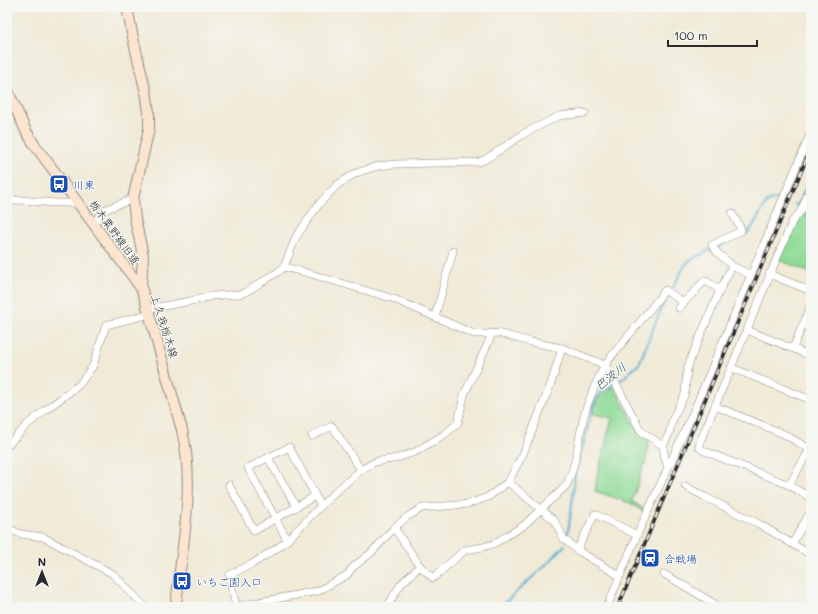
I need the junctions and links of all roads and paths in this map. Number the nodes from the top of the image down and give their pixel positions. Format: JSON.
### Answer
{"nodes":[{"id":1,"x":127,"y":7,"type":"edge"},
{"id":2,"x":7,"y":89,"type":"edge"},
{"id":3,"x":585,"y":113,"type":"dead end"},
{"id":4,"x":811,"y":132,"type":"edge"},
{"id":5,"x":811,"y":186,"type":"edge"},
{"id":6,"x":133,"y":199,"type":"junction"},
{"id":7,"x":7,"y":200,"type":"edge"},
{"id":8,"x":78,"y":203,"type":"junction"},
{"id":9,"x":732,"y":213,"type":"dead end"},
{"id":10,"x":94,"y":223,"type":"junction"},
{"id":11,"x":453,"y":251,"type":"dead end"},
{"id":12,"x":732,"y":266,"type":"junction"},
{"id":13,"x":284,"y":268,"type":"junction"},
{"id":14,"x":769,"y":274,"type":"junction"},
{"id":15,"x":751,"y":275,"type":"junction"},
{"id":16,"x":141,"y":288,"type":"junction"},
{"id":17,"x":720,"y":290,"type":"junction"},
{"id":18,"x":811,"y":291,"type":"edge"},
{"id":19,"x":810,"y":310,"type":"edge"},
{"id":20,"x":149,"y":312,"type":"junction"},
{"id":21,"x":435,"y":317,"type":"junction"},
{"id":22,"x":747,"y":330,"type":"junction"},
{"id":23,"x":491,"y":333,"type":"junction"},
{"id":24,"x":562,"y":348,"type":"junction"},
{"id":25,"x":793,"y":348,"type":"junction"},
{"id":26,"x":811,"y":356,"type":"edge"},
{"id":27,"x":605,"y":365,"type":"junction"},
{"id":28,"x":732,"y":368,"type":"junction"},
{"id":29,"x":811,"y":400,"type":"edge"},
{"id":30,"x":715,"y":406,"type":"junction"},
{"id":31,"x":312,"y":436,"type":"dead end"},
{"id":32,"x":7,"y":446,"type":"edge"},
{"id":33,"x":663,"y":446,"type":"junction"},
{"id":34,"x":810,"y":450,"type":"edge"},
{"id":35,"x":268,"y":458,"type":"junction"},
{"id":36,"x":668,"y":467,"type":"junction"},
{"id":37,"x":361,"y":470,"type":"junction"},
{"id":38,"x":508,"y":482,"type":"junction"},
{"id":39,"x":789,"y":484,"type":"junction"},
{"id":40,"x":229,"y":485,"type":"dead end"},
{"id":41,"x":684,"y":486,"type":"dead end"},
{"id":42,"x":315,"y":496,"type":"junction"},
{"id":43,"x":811,"y":498,"type":"edge"},
{"id":44,"x":296,"y":506,"type":"junction"},
{"id":45,"x":321,"y":506,"type":"junction"},
{"id":46,"x":541,"y":510,"type":"junction"},
{"id":47,"x":811,"y":512,"type":"edge"},
{"id":48,"x":275,"y":518,"type":"junction"},
{"id":49,"x":7,"y":528,"type":"edge"},
{"id":50,"x":394,"y":528,"type":"junction"},
{"id":51,"x":637,"y":535,"type":"junction"},
{"id":52,"x":288,"y":540,"type":"junction"},
{"id":53,"x":792,"y":544,"type":"junction"},
{"id":54,"x":577,"y":550,"type":"junction"},
{"id":55,"x":811,"y":555,"type":"edge"},
{"id":56,"x":420,"y":566,"type":"junction"},
{"id":57,"x":664,"y":574,"type":"dead end"},
{"id":58,"x":620,"y":576,"type":"junction"},
{"id":59,"x":233,"y":606,"type":"edge"},
{"id":60,"x":145,"y":607,"type":"edge"},
{"id":61,"x":176,"y":607,"type":"edge"},
{"id":62,"x":385,"y":607,"type":"edge"},
{"id":63,"x":607,"y":607,"type":"edge"},
{"id":64,"x":720,"y":607,"type":"edge"}],
"edges":[{"from":1,"to":6,"type":"main road","name":"上久我栃木線"},
{"from":2,"to":8,"type":"main road","name":"栃木粟野線旧道"},
{"from":3,"to":13,"type":"street"},
{"from":4,"to":15,"type":"street"},
{"from":5,"to":14,"type":"street"},
{"from":6,"to":10,"type":"street"},
{"from":6,"to":16,"type":"main road","name":"上久我栃木線"},
{"from":7,"to":8,"type":"street"},
{"from":8,"to":10,"type":"main road","name":"栃木粟野線旧道"},
{"from":9,"to":12,"type":"street"},
{"from":10,"to":16,"type":"main road","name":"栃木粟野線旧道"},
{"from":11,"to":21,"type":"street"},
{"from":12,"to":15,"type":"street"},
{"from":12,"to":17,"type":"street"},
{"from":13,"to":20,"type":"street"},
{"from":13,"to":21,"type":"street"},
{"from":14,"to":18,"type":"street"},
{"from":14,"to":22,"type":"street"},
{"from":15,"to":36,"type":"street"},
{"from":16,"to":20,"type":"main road","name":"上久我栃木線"},
{"from":17,"to":27,"type":"street"},
{"from":17,"to":33,"type":"street"},
{"from":19,"to":25,"type":"street"},
{"from":20,"to":32,"type":"street"},
{"from":20,"to":61,"type":"main road","name":"上久我栃木線"},
{"from":21,"to":23,"type":"street"},
{"from":22,"to":25,"type":"street"},
{"from":22,"to":28,"type":"street"},
{"from":23,"to":24,"type":"street"},
{"from":23,"to":37,"type":"street"},
{"from":24,"to":27,"type":"street"},
{"from":24,"to":38,"type":"street"},
{"from":25,"to":26,"type":"street"},
{"from":27,"to":33,"type":"street"},
{"from":27,"to":46,"type":"street"},
{"from":28,"to":29,"type":"street"},
{"from":28,"to":30,"type":"street"},
{"from":30,"to":34,"type":"street"},
{"from":30,"to":39,"type":"street"},
{"from":31,"to":37,"type":"street"},
{"from":33,"to":36,"type":"street"},
{"from":34,"to":39,"type":"street"},
{"from":35,"to":42,"type":"street"},
{"from":35,"to":44,"type":"street"},
{"from":35,"to":48,"type":"street"},
{"from":36,"to":51,"type":"street"},
{"from":37,"to":45,"type":"street"},
{"from":38,"to":46,"type":"street"},
{"from":38,"to":50,"type":"street"},
{"from":39,"to":43,"type":"street"},
{"from":40,"to":48,"type":"street"},
{"from":41,"to":53,"type":"street"},
{"from":42,"to":44,"type":"street"},
{"from":42,"to":45,"type":"street"},
{"from":44,"to":48,"type":"street"},
{"from":45,"to":52,"type":"street"},
{"from":46,"to":54,"type":"street"},
{"from":46,"to":56,"type":"street"},
{"from":47,"to":53,"type":"street"},
{"from":48,"to":52,"type":"street"},
{"from":49,"to":60,"type":"street"},
{"from":50,"to":56,"type":"street"},
{"from":50,"to":59,"type":"street"},
{"from":51,"to":54,"type":"street"},
{"from":51,"to":58,"type":"street"},
{"from":52,"to":59,"type":"street"},
{"from":53,"to":55,"type":"street"},
{"from":54,"to":58,"type":"street"},
{"from":56,"to":62,"type":"street"},
{"from":57,"to":64,"type":"street"},
{"from":58,"to":63,"type":"street"}]}
